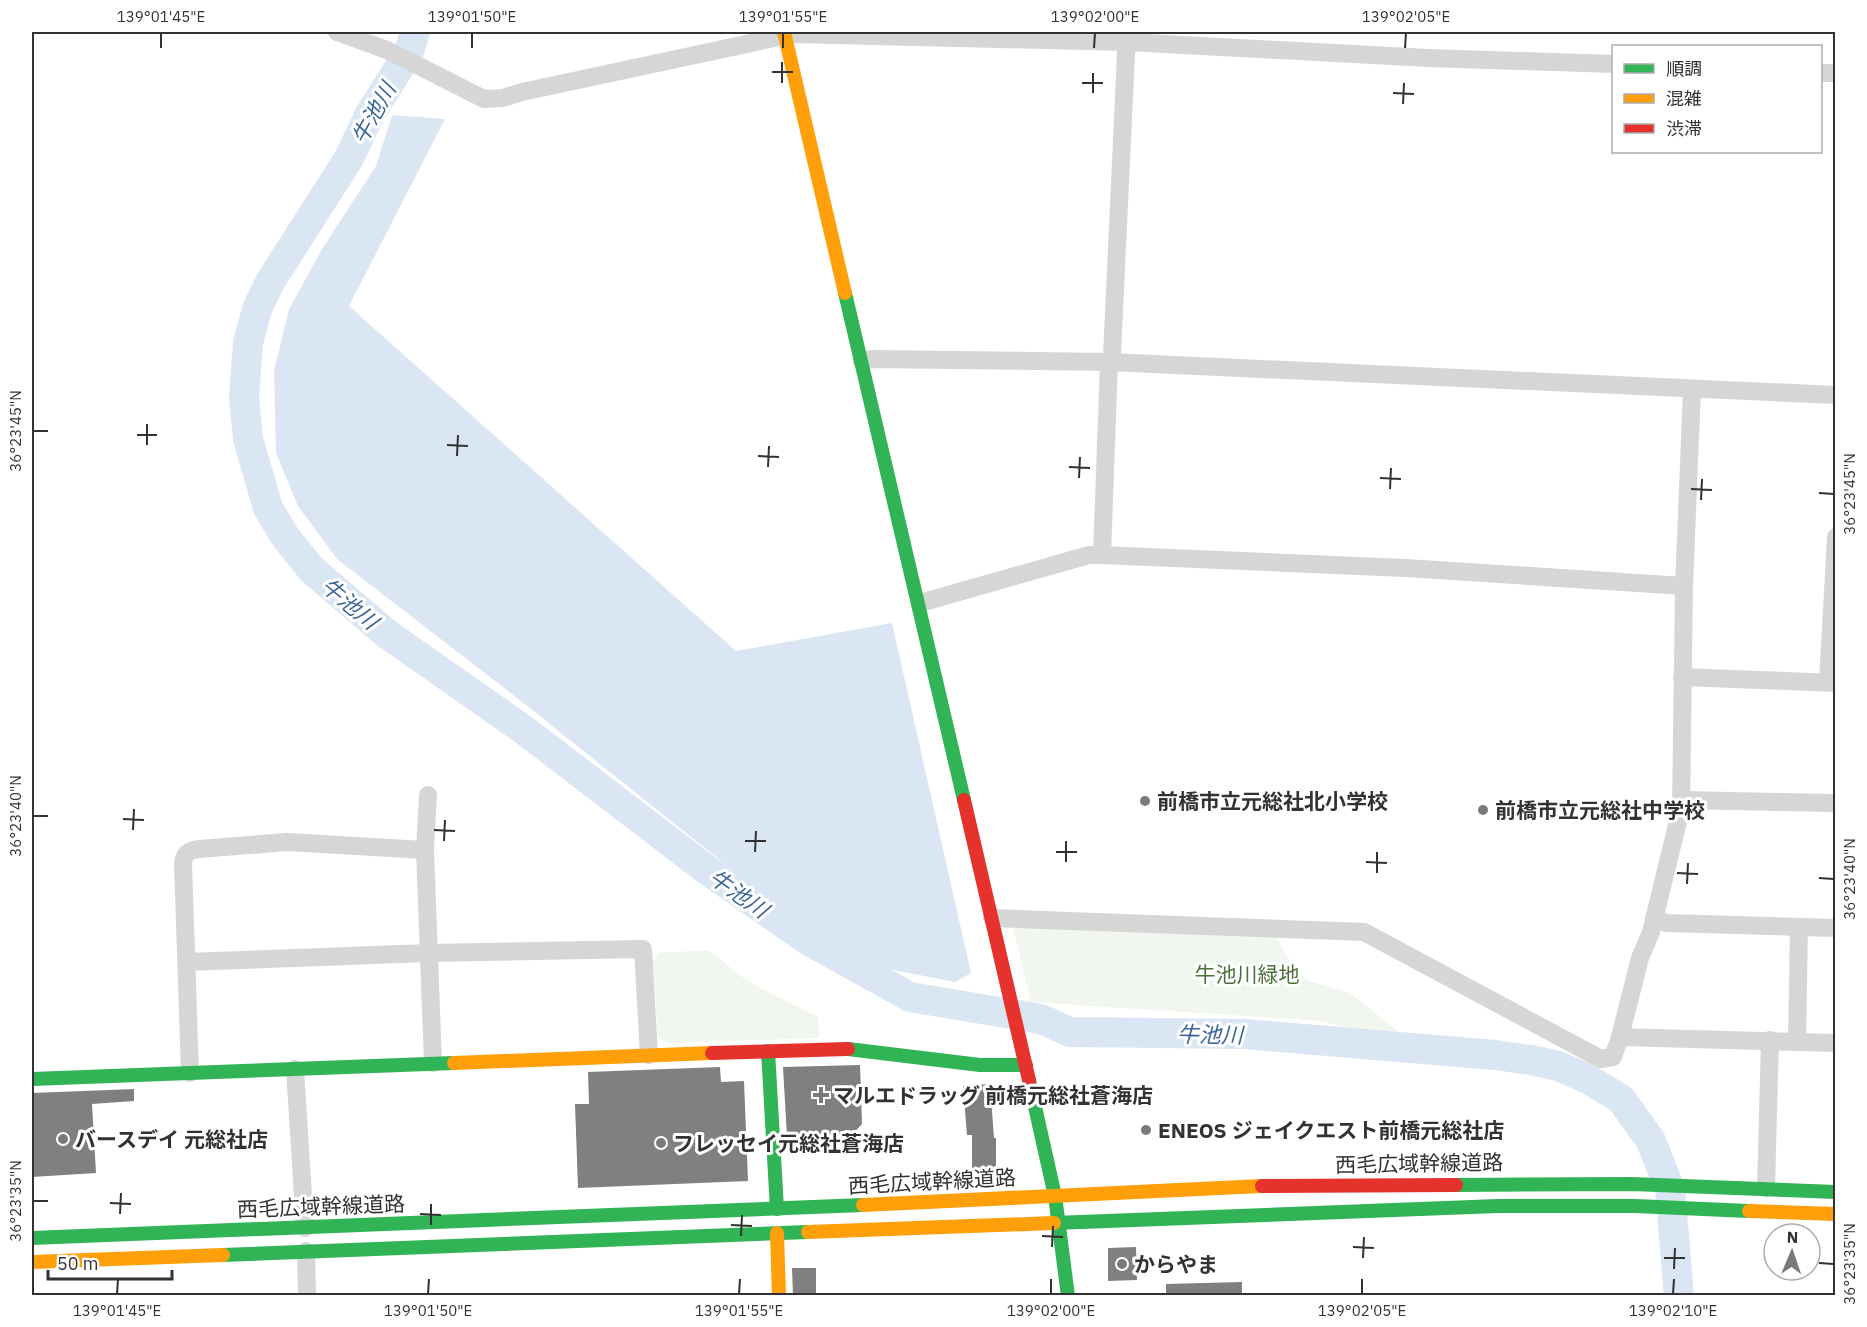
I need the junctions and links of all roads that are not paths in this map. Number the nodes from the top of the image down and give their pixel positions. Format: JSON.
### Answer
{"nodes":[{"id":1,"x":337,"y":32,"type":"edge"},
{"id":2,"x":785,"y":34,"type":"edge"},
{"id":3,"x":1127,"y":37,"type":"edge"},
{"id":4,"x":1612,"y":64,"type":"edge"},
{"id":5,"x":861,"y":362,"type":"junction"},
{"id":6,"x":1109,"y":362,"type":"junction"},
{"id":7,"x":1692,"y":390,"type":"junction"},
{"id":8,"x":1836,"y":395,"type":"edge"},
{"id":9,"x":1836,"y":537,"type":"edge"},
{"id":10,"x":1102,"y":555,"type":"junction"},
{"id":11,"x":1684,"y":586,"type":"junction"},
{"id":12,"x":920,"y":603,"type":"junction"},
{"id":13,"x":1682,"y":677,"type":"junction"},
{"id":14,"x":1832,"y":682,"type":"edge"},
{"id":15,"x":428,"y":795,"type":"dead end"},
{"id":16,"x":1681,"y":800,"type":"junction"},
{"id":17,"x":1836,"y":803,"type":"edge"},
{"id":18,"x":425,"y":850,"type":"junction"},
{"id":19,"x":992,"y":918,"type":"junction"},
{"id":20,"x":1654,"y":918,"type":"junction"},
{"id":21,"x":1799,"y":927,"type":"junction"},
{"id":22,"x":1836,"y":928,"type":"edge"},
{"id":23,"x":428,"y":953,"type":"junction"},
{"id":24,"x":187,"y":962,"type":"junction"},
{"id":25,"x":1620,"y":1037,"type":"junction"},
{"id":26,"x":1770,"y":1040,"type":"junction"},
{"id":27,"x":1797,"y":1041,"type":"junction"},
{"id":28,"x":1836,"y":1042,"type":"edge"},
{"id":29,"x":768,"y":1051,"type":"junction"},
{"id":30,"x":649,"y":1055,"type":"junction"},
{"id":31,"x":433,"y":1063,"type":"junction"},
{"id":32,"x":1026,"y":1065,"type":"junction"},
{"id":33,"x":295,"y":1069,"type":"junction"},
{"id":34,"x":190,"y":1073,"type":"junction"},
{"id":35,"x":32,"y":1079,"type":"edge"},
{"id":36,"x":1766,"y":1188,"type":"junction"},
{"id":37,"x":1836,"y":1192,"type":"edge"},
{"id":38,"x":1055,"y":1196,"type":"junction"},
{"id":39,"x":777,"y":1209,"type":"junction"},
{"id":40,"x":1836,"y":1214,"type":"edge"},
{"id":41,"x":1060,"y":1222,"type":"junction"},
{"id":42,"x":305,"y":1228,"type":"junction"},
{"id":43,"x":777,"y":1233,"type":"junction"},
{"id":44,"x":32,"y":1238,"type":"edge"},
{"id":45,"x":306,"y":1251,"type":"junction"},
{"id":46,"x":32,"y":1262,"type":"edge"},
{"id":47,"x":307,"y":1296,"type":"edge"},
{"id":48,"x":779,"y":1296,"type":"edge"},
{"id":49,"x":1068,"y":1296,"type":"edge"}],
"edges":[{"from":1,"to":2,"type":"street"},
{"from":2,"to":3,"type":"street"},
{"from":2,"to":5,"type":"main road"},
{"from":3,"to":4,"type":"street"},
{"from":3,"to":6,"type":"street"},
{"from":5,"to":6,"type":"street"},
{"from":5,"to":12,"type":"main road"},
{"from":6,"to":7,"type":"street"},
{"from":6,"to":10,"type":"street"},
{"from":7,"to":8,"type":"street"},
{"from":7,"to":11,"type":"street"},
{"from":9,"to":14,"type":"street"},
{"from":10,"to":11,"type":"street"},
{"from":10,"to":12,"type":"street"},
{"from":11,"to":13,"type":"street"},
{"from":12,"to":19,"type":"main road"},
{"from":13,"to":14,"type":"street"},
{"from":13,"to":16,"type":"street"},
{"from":15,"to":18,"type":"street"},
{"from":16,"to":17,"type":"street"},
{"from":16,"to":20,"type":"street"},
{"from":18,"to":23,"type":"street"},
{"from":18,"to":24,"type":"street"},
{"from":19,"to":25,"type":"street"},
{"from":19,"to":32,"type":"main road"},
{"from":20,"to":21,"type":"street"},
{"from":20,"to":25,"type":"street"},
{"from":21,"to":22,"type":"street"},
{"from":21,"to":27,"type":"street"},
{"from":23,"to":24,"type":"street"},
{"from":23,"to":30,"type":"street"},
{"from":23,"to":31,"type":"street"},
{"from":24,"to":34,"type":"street"},
{"from":25,"to":26,"type":"street"},
{"from":26,"to":27,"type":"street"},
{"from":26,"to":36,"type":"street"},
{"from":27,"to":28,"type":"street"},
{"from":29,"to":30,"type":"main road"},
{"from":29,"to":32,"type":"main road"},
{"from":29,"to":39,"type":"main road"},
{"from":30,"to":31,"type":"main road"},
{"from":31,"to":33,"type":"main road"},
{"from":32,"to":38,"type":"main road"},
{"from":33,"to":34,"type":"main road"},
{"from":33,"to":42,"type":"street"},
{"from":34,"to":35,"type":"main road"},
{"from":36,"to":37,"type":"main road","name":"西毛広域幹線道路"},
{"from":36,"to":38,"type":"main road","name":"西毛広域幹線道路"},
{"from":38,"to":39,"type":"main road","name":"西毛広域幹線道路"},
{"from":38,"to":41,"type":"main road"},
{"from":39,"to":42,"type":"main road","name":"西毛広域幹線道路"},
{"from":40,"to":41,"type":"main road","name":"西毛広域幹線道路"},
{"from":41,"to":43,"type":"main road","name":"西毛広域幹線道路"},
{"from":41,"to":49,"type":"main road"},
{"from":42,"to":44,"type":"main road","name":"西毛広域幹線道路"},
{"from":43,"to":45,"type":"main road","name":"西毛広域幹線道路"},
{"from":43,"to":48,"type":"main road"},
{"from":45,"to":46,"type":"main road","name":"西毛広域幹線道路"},
{"from":45,"to":47,"type":"street"}]}
